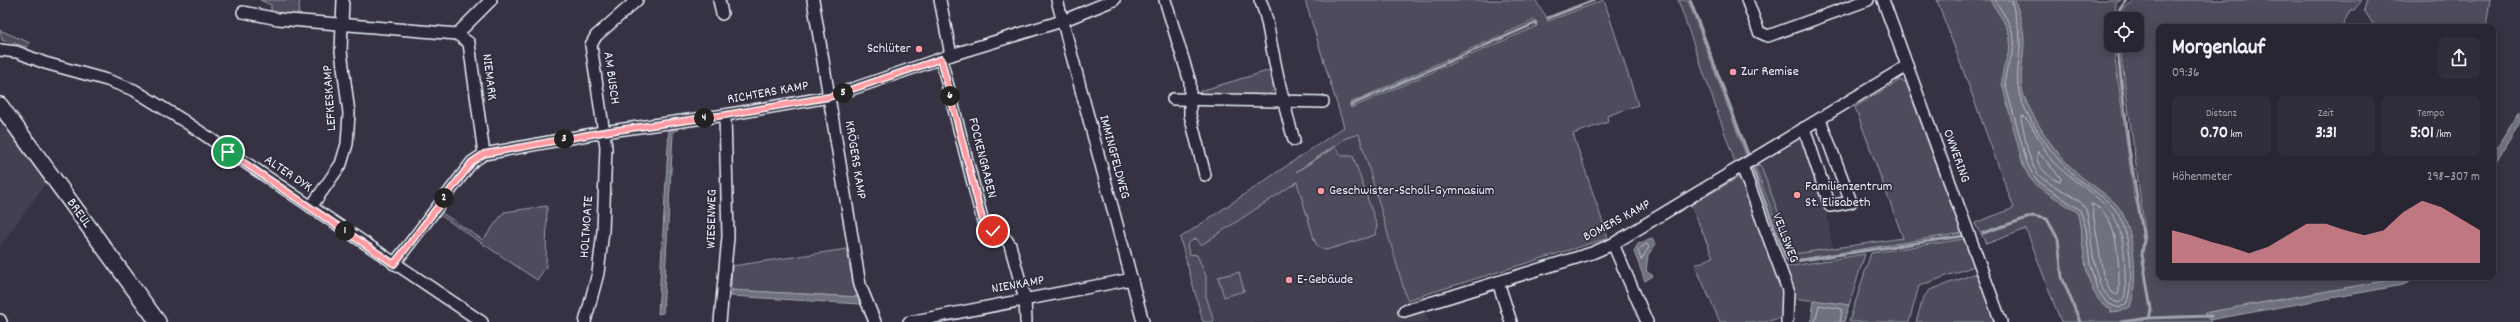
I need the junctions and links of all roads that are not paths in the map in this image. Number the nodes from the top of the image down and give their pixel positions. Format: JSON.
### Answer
{"nodes":[{"id":1,"x":343,"y":0,"type":"edge"},
{"id":2,"x":491,"y":0,"type":"edge"},
{"id":3,"x":637,"y":0,"type":"edge"},
{"id":4,"x":719,"y":0,"type":"edge"},
{"id":5,"x":813,"y":0,"type":"edge"},
{"id":6,"x":940,"y":0,"type":"edge"},
{"id":7,"x":1057,"y":0,"type":"edge"},
{"id":8,"x":1114,"y":0,"type":"edge"},
{"id":9,"x":1166,"y":0,"type":"edge"},
{"id":10,"x":1260,"y":0,"type":"edge"},
{"id":11,"x":1747,"y":0,"type":"edge"},
{"id":12,"x":1868,"y":0,"type":"edge"},
{"id":13,"x":1883,"y":0,"type":"edge"},
{"id":14,"x":244,"y":12,"type":"dead end"},
{"id":15,"x":722,"y":14,"type":"dead end"},
{"id":16,"x":1062,"y":21,"type":"junction"},
{"id":17,"x":342,"y":25,"type":"junction"},
{"id":18,"x":457,"y":34,"type":"junction"},
{"id":19,"x":0,"y":50,"type":"edge"},
{"id":20,"x":946,"y":57,"type":"junction"},
{"id":21,"x":1907,"y":66,"type":"junction"},
{"id":22,"x":829,"y":97,"type":"junction"},
{"id":23,"x":1173,"y":99,"type":"dead end"},
{"id":24,"x":1190,"y":100,"type":"junction"},
{"id":25,"x":1283,"y":101,"type":"junction"},
{"id":26,"x":1323,"y":102,"type":"dead end"},
{"id":27,"x":0,"y":105,"type":"edge"},
{"id":28,"x":725,"y":115,"type":"junction"},
{"id":29,"x":1820,"y":119,"type":"junction"},
{"id":30,"x":1804,"y":128,"type":"junction"},
{"id":31,"x":603,"y":132,"type":"junction"},
{"id":32,"x":1294,"y":140,"type":"dead end"},
{"id":33,"x":484,"y":154,"type":"junction"},
{"id":34,"x":1742,"y":166,"type":"junction"},
{"id":35,"x":1205,"y":175,"type":"dead end"},
{"id":36,"x":310,"y":207,"type":"junction"},
{"id":37,"x":1613,"y":244,"type":"junction"},
{"id":38,"x":394,"y":264,"type":"junction"},
{"id":39,"x":1132,"y":279,"type":"junction"},
{"id":40,"x":1498,"y":282,"type":"junction"},
{"id":41,"x":1025,"y":299,"type":"junction"},
{"id":42,"x":1404,"y":311,"type":"dead end"},
{"id":43,"x":158,"y":322,"type":"edge"},
{"id":44,"x":482,"y":322,"type":"edge"},
{"id":45,"x":585,"y":322,"type":"edge"},
{"id":46,"x":720,"y":322,"type":"edge"},
{"id":47,"x":875,"y":322,"type":"edge"},
{"id":48,"x":909,"y":322,"type":"edge"},
{"id":49,"x":1026,"y":322,"type":"edge"},
{"id":50,"x":1143,"y":322,"type":"edge"},
{"id":51,"x":1511,"y":322,"type":"edge"},
{"id":52,"x":1647,"y":322,"type":"edge"},
{"id":53,"x":1787,"y":322,"type":"edge"},
{"id":54,"x":2001,"y":322,"type":"edge"}],
"edges":[{"from":1,"to":17,"type":"street","name":"LEFKESKAMP"},
{"from":2,"to":18,"type":"street"},
{"from":3,"to":31,"type":"street","name":"AM BUSCH"},
{"from":4,"to":15,"type":"street"},
{"from":5,"to":22,"type":"street","name":"KRÖGERS KAMP"},
{"from":6,"to":20,"type":"street","name":"FOCKENGRABEN"},
{"from":7,"to":16,"type":"street","name":"IMMINGFELDWEG"},
{"from":8,"to":16,"type":"street","name":"RICHTERS KAMP"},
{"from":9,"to":24,"type":"street"},
{"from":10,"to":25,"type":"street"},
{"from":11,"to":12,"type":"street"},
{"from":13,"to":21,"type":"street","name":"OWWERING"},
{"from":14,"to":17,"type":"street"},
{"from":16,"to":20,"type":"street","name":"RICHTERS KAMP"},
{"from":16,"to":39,"type":"street","name":"IMMINGFELDWEG"},
{"from":17,"to":18,"type":"street"},
{"from":17,"to":36,"type":"street","name":"LEFKESKAMP"},
{"from":18,"to":33,"type":"street","name":"NIEMARK"},
{"from":19,"to":36,"type":"street","name":"ALTER DYK"},
{"from":20,"to":22,"type":"street","name":"RICHTERS KAMP"},
{"from":20,"to":41,"type":"street","name":"FOCKENGRABEN"},
{"from":21,"to":29,"type":"street","name":"BOMERS KAMP"},
{"from":21,"to":54,"type":"street","name":"OWWERING"},
{"from":22,"to":28,"type":"street","name":"RICHTERS KAMP"},
{"from":22,"to":47,"type":"street","name":"KRÖGERS KAMP"},
{"from":23,"to":24,"type":"street"},
{"from":24,"to":25,"type":"street"},
{"from":24,"to":35,"type":"street"},
{"from":25,"to":26,"type":"street"},
{"from":25,"to":32,"type":"street"},
{"from":27,"to":43,"type":"main road","name":"BREUL"},
{"from":28,"to":31,"type":"street","name":"RICHTERS KAMP"},
{"from":28,"to":46,"type":"street","name":"WIESENWEG"},
{"from":29,"to":30,"type":"street","name":"BOMERS KAMP"},
{"from":29,"to":30,"type":"street"},
{"from":30,"to":34,"type":"street","name":"BOMERS KAMP"},
{"from":31,"to":33,"type":"street","name":"RICHTERS KAMP"},
{"from":31,"to":45,"type":"street","name":"HOLTMOATE"},
{"from":33,"to":38,"type":"street","name":"RICHTERS KAMP"},
{"from":34,"to":37,"type":"street","name":"BOMERS KAMP"},
{"from":34,"to":53,"type":"street","name":"VELLSWEG"},
{"from":36,"to":38,"type":"street","name":"ALTER DYK"},
{"from":37,"to":40,"type":"street","name":"BOMERS KAMP"},
{"from":37,"to":52,"type":"street"},
{"from":38,"to":44,"type":"street","name":"ALTER DYK"},
{"from":39,"to":41,"type":"street","name":"NIENKAMP"},
{"from":39,"to":50,"type":"street","name":"IMMINGFELDWEG"},
{"from":40,"to":42,"type":"street","name":"BOMERS KAMP"},
{"from":40,"to":51,"type":"street"},
{"from":41,"to":48,"type":"street","name":"NIENKAMP"},
{"from":41,"to":49,"type":"street","name":"FOCKENGRABEN"}]}
